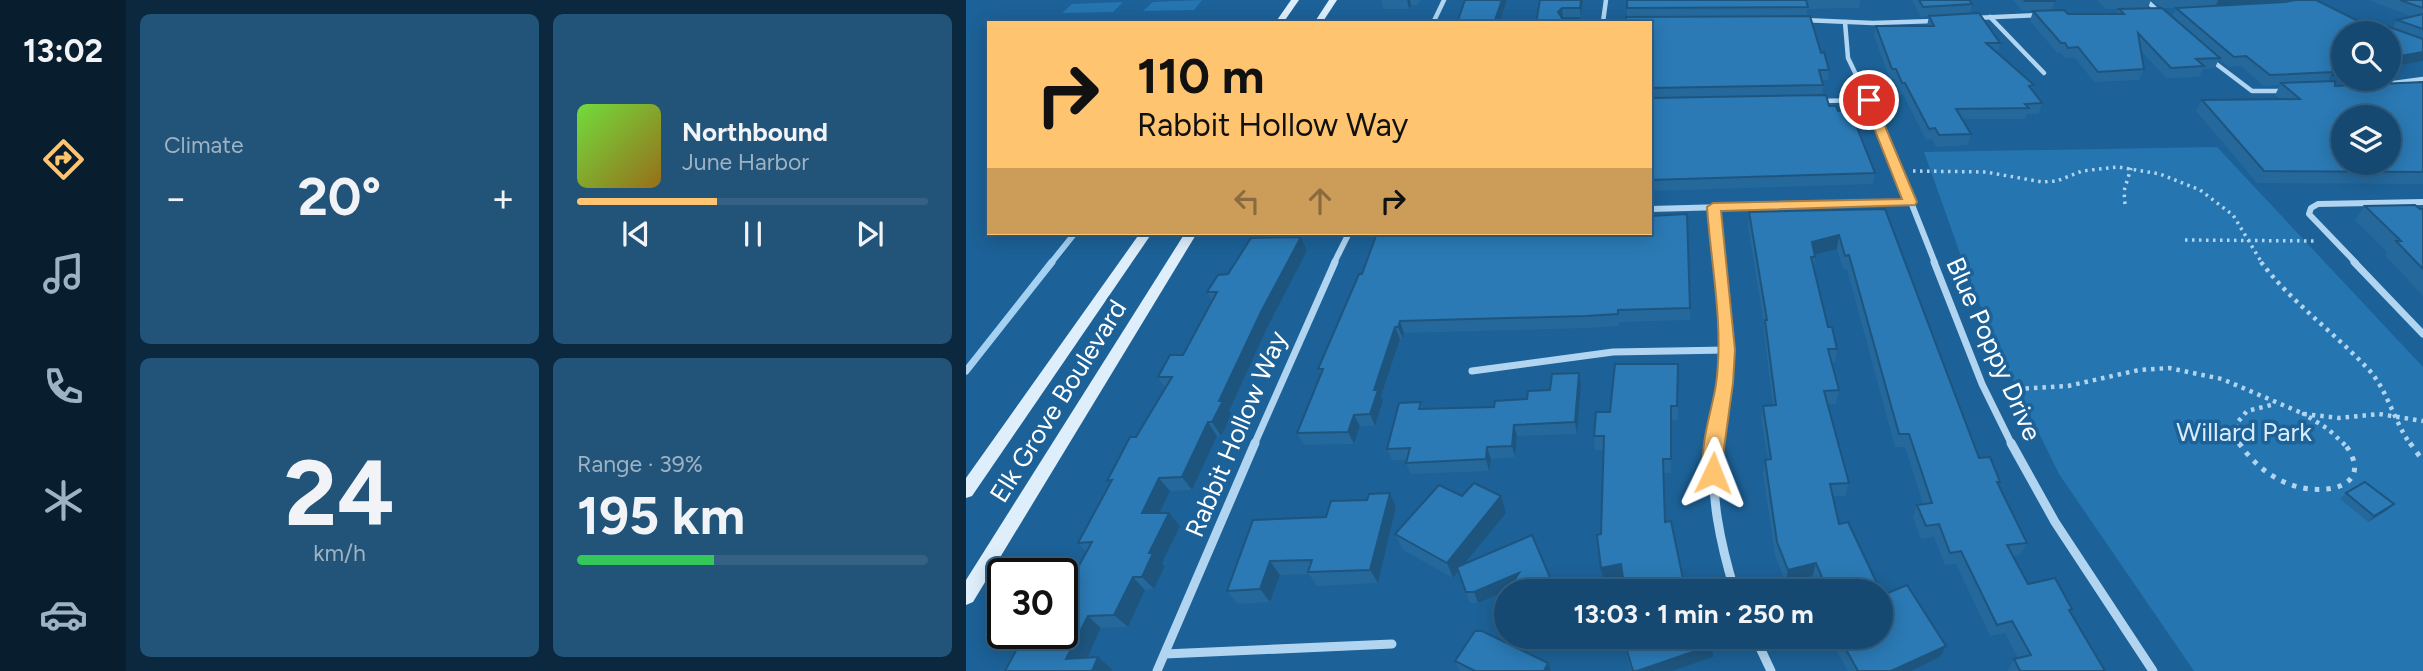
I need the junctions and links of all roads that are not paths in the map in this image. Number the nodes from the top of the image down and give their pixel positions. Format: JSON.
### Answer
{"nodes":[{"id":1,"x":1296,"y":0,"type":"edge"},
{"id":2,"x":1333,"y":0,"type":"edge"},
{"id":3,"x":1444,"y":0,"type":"edge"},
{"id":4,"x":1606,"y":0,"type":"edge"},
{"id":5,"x":2146,"y":0,"type":"edge"},
{"id":6,"x":2160,"y":13,"type":"junction"},
{"id":7,"x":2174,"y":13,"type":"edge"},
{"id":8,"x":2148,"y":14,"type":"edge"},
{"id":9,"x":2045,"y":15,"type":"edge"},
{"id":10,"x":1990,"y":17,"type":"junction"},
{"id":11,"x":2166,"y":18,"type":"edge"},
{"id":12,"x":1963,"y":19,"type":"edge"},
{"id":13,"x":1796,"y":20,"type":"edge"},
{"id":14,"x":1280,"y":21,"type":"edge"},
{"id":15,"x":1319,"y":21,"type":"edge"},
{"id":16,"x":1434,"y":21,"type":"edge"},
{"id":17,"x":1603,"y":21,"type":"edge"},
{"id":18,"x":1936,"y":21,"type":"edge"},
{"id":19,"x":1845,"y":22,"type":"junction"},
{"id":20,"x":2208,"y":57,"type":"edge"},
{"id":21,"x":2044,"y":73,"type":"dead end"},
{"id":22,"x":2423,"y":79,"type":"edge"},
{"id":23,"x":2401,"y":82,"type":"edge"},
{"id":24,"x":2299,"y":90,"type":"edge"},
{"id":25,"x":1869,"y":100,"type":"junction"},
{"id":26,"x":1811,"y":101,"type":"edge"},
{"id":27,"x":1910,"y":202,"type":"junction"},
{"id":28,"x":2423,"y":202,"type":"edge"},
{"id":29,"x":1713,"y":207,"type":"junction"},
{"id":30,"x":1652,"y":209,"type":"edge"},
{"id":31,"x":1145,"y":235,"type":"edge"},
{"id":32,"x":1190,"y":235,"type":"edge"},
{"id":33,"x":1348,"y":235,"type":"edge"},
{"id":34,"x":2423,"y":334,"type":"edge"},
{"id":35,"x":1727,"y":350,"type":"junction"},
{"id":36,"x":1472,"y":371,"type":"dead end"},
{"id":37,"x":966,"y":491,"type":"edge"},
{"id":38,"x":1731,"y":579,"type":"edge"},
{"id":39,"x":966,"y":596,"type":"edge"},
{"id":40,"x":1392,"y":644,"type":"dead end"},
{"id":41,"x":1761,"y":649,"type":"edge"},
{"id":42,"x":1165,"y":654,"type":"junction"},
{"id":43,"x":1157,"y":671,"type":"edge"},
{"id":44,"x":1771,"y":671,"type":"edge"},
{"id":45,"x":2153,"y":671,"type":"edge"}],
"edges":[{"from":1,"to":14,"type":"main road"},
{"from":2,"to":15,"type":"main road"},
{"from":3,"to":16,"type":"street"},
{"from":4,"to":17,"type":"street"},
{"from":5,"to":6,"type":"street"},
{"from":6,"to":7,"type":"street"},
{"from":6,"to":8,"type":"street"},
{"from":6,"to":11,"type":"street"},
{"from":9,"to":10,"type":"street"},
{"from":10,"to":12,"type":"street"},
{"from":10,"to":21,"type":"street"},
{"from":13,"to":19,"type":"street"},
{"from":18,"to":19,"type":"street"},
{"from":19,"to":25,"type":"street","name":"Blue Poppy Drive"},
{"from":20,"to":24,"type":"street"},
{"from":22,"to":23,"type":"street"},
{"from":25,"to":26,"type":"street"},
{"from":25,"to":27,"type":"street","name":"Blue Poppy Drive"},
{"from":27,"to":29,"type":"street"},
{"from":27,"to":45,"type":"street","name":"Blue Poppy Drive"},
{"from":28,"to":34,"type":"street"},
{"from":29,"to":30,"type":"street"},
{"from":29,"to":35,"type":"street"},
{"from":31,"to":37,"type":"main road","name":"Elk Grove Boulevard"},
{"from":32,"to":39,"type":"main road","name":"Elk Grove Boulevard"},
{"from":33,"to":42,"type":"street","name":"Rabbit Hollow Way"},
{"from":35,"to":36,"type":"street"},
{"from":35,"to":38,"type":"street"},
{"from":40,"to":42,"type":"street"},
{"from":41,"to":44,"type":"street"},
{"from":42,"to":43,"type":"street","name":"Rabbit Hollow Way"}]}
